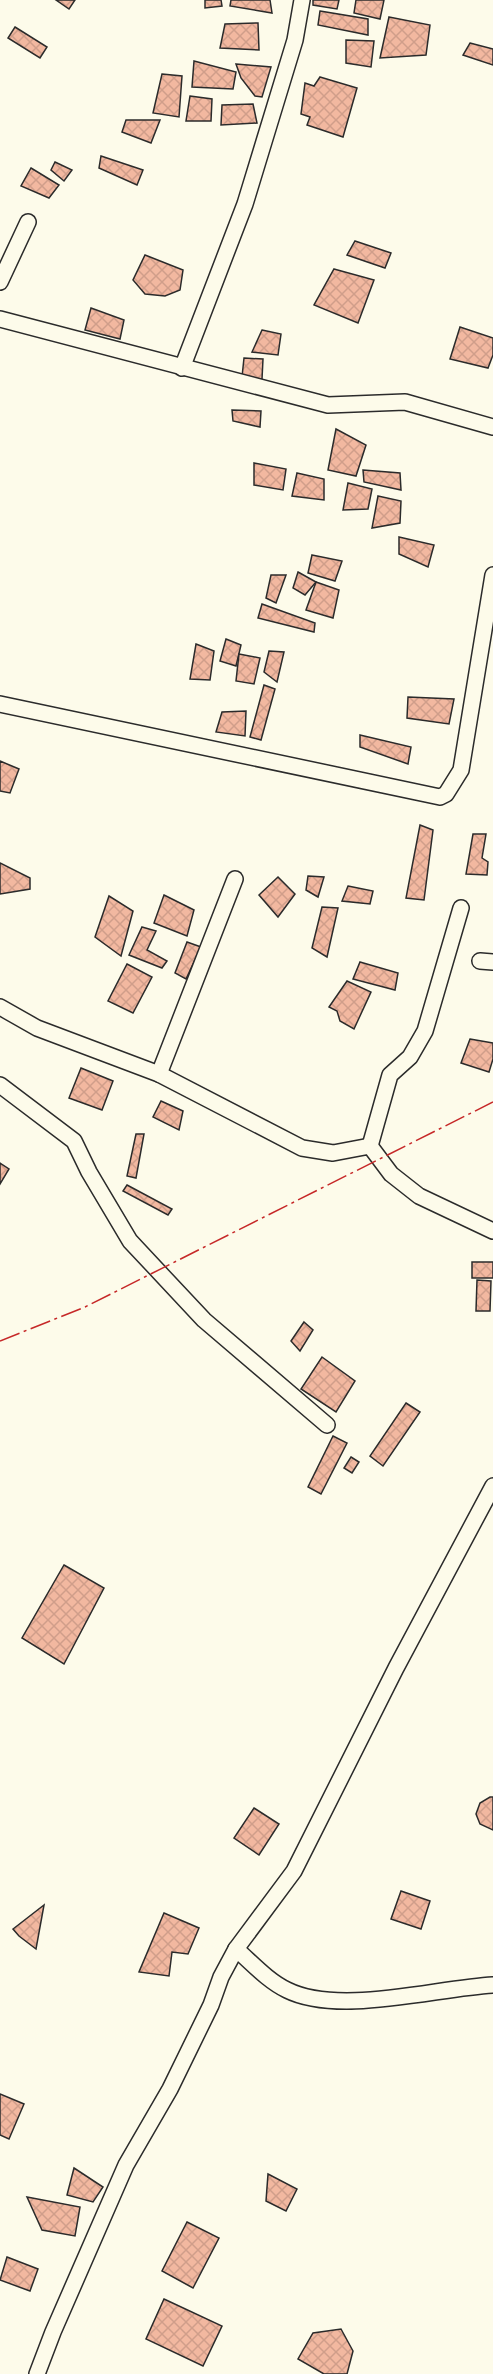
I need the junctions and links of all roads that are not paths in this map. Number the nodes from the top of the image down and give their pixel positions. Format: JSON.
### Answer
{"nodes":[{"id":1,"x":302,"y":0,"type":"edge"},
{"id":2,"x":28,"y":222,"type":"dead end"},
{"id":3,"x":0,"y":282,"type":"edge"},
{"id":4,"x":0,"y":319,"type":"edge"},
{"id":5,"x":182,"y":368,"type":"junction"},
{"id":6,"x":493,"y":427,"type":"edge"},
{"id":7,"x":493,"y":575,"type":"edge"},
{"id":8,"x":0,"y":704,"type":"edge"},
{"id":9,"x":235,"y":879,"type":"dead end"},
{"id":10,"x":461,"y":908,"type":"dead end"},
{"id":11,"x":0,"y":1007,"type":"edge"},
{"id":12,"x":159,"y":1074,"type":"junction"},
{"id":13,"x":0,"y":1085,"type":"edge"},
{"id":14,"x":370,"y":1146,"type":"junction"},
{"id":15,"x":493,"y":1231,"type":"edge"},
{"id":16,"x":327,"y":1425,"type":"dead end"},
{"id":17,"x":493,"y":1486,"type":"edge"},
{"id":18,"x":236,"y":1949,"type":"junction"},
{"id":19,"x":493,"y":1984,"type":"edge"},
{"id":20,"x":37,"y":2374,"type":"edge"}],
"edges":[{"from":1,"to":5,"type":"street"},
{"from":2,"to":3,"type":"street"},
{"from":4,"to":5,"type":"street"},
{"from":5,"to":6,"type":"street"},
{"from":7,"to":8,"type":"street"},
{"from":9,"to":12,"type":"street"},
{"from":10,"to":14,"type":"street"},
{"from":11,"to":12,"type":"street"},
{"from":12,"to":14,"type":"street"},
{"from":13,"to":16,"type":"street"},
{"from":14,"to":15,"type":"street"},
{"from":17,"to":18,"type":"street"},
{"from":18,"to":19,"type":"street"},
{"from":18,"to":20,"type":"street"}]}
